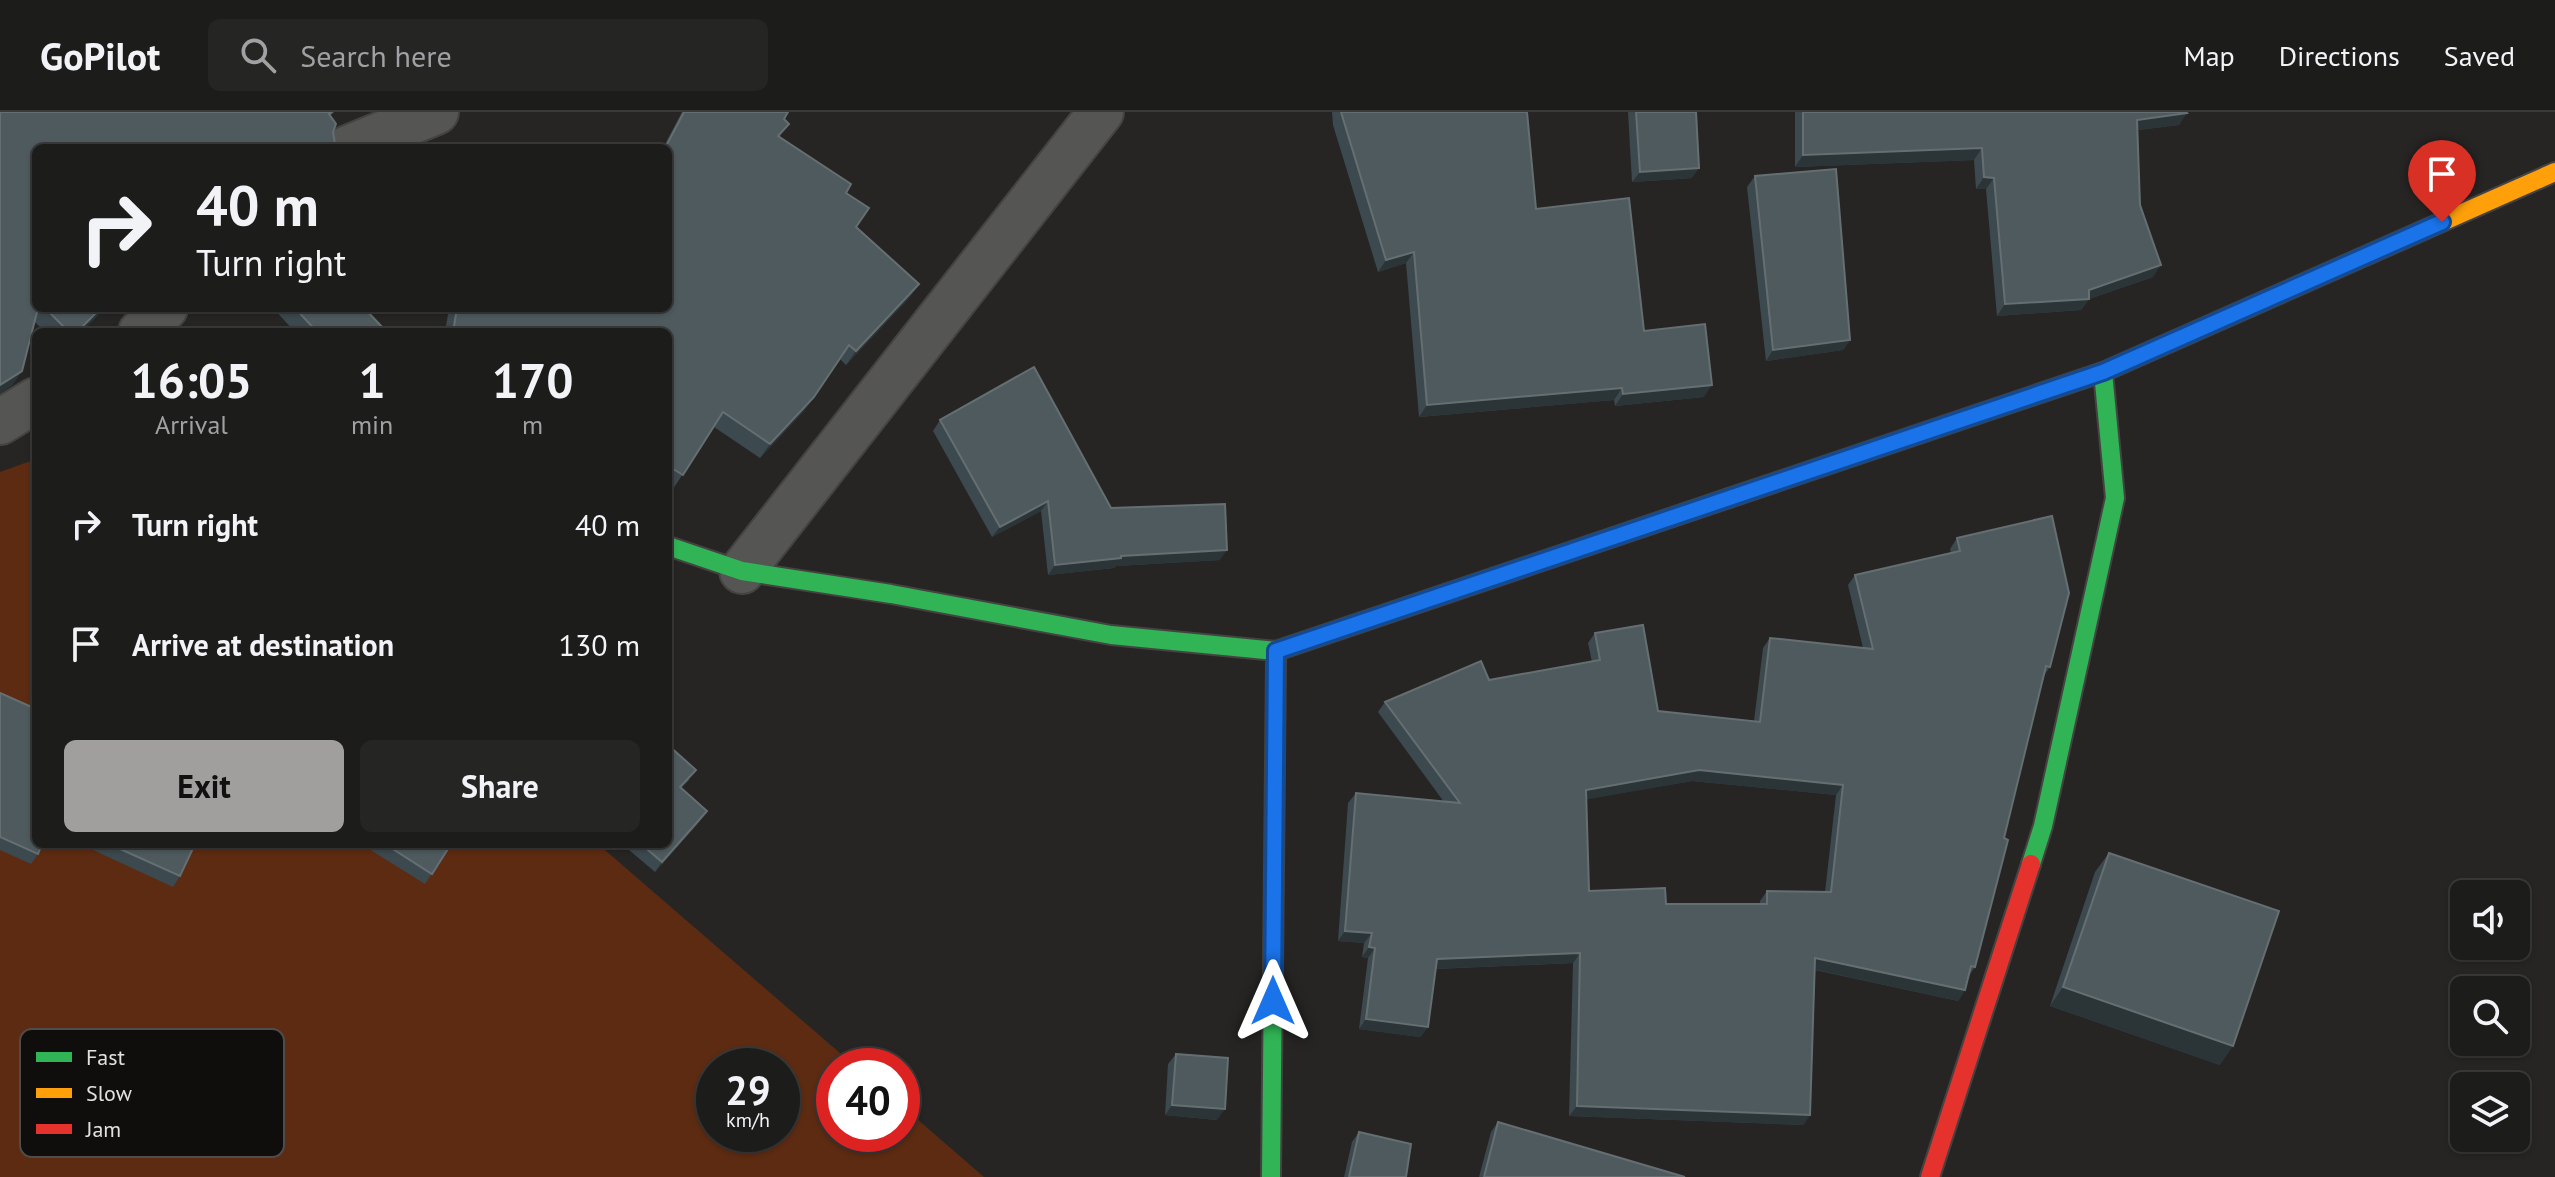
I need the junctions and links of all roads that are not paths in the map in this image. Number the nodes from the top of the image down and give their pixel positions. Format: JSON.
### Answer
{"nodes":[{"id":1,"x":436,"y":112,"type":"edge"},
{"id":2,"x":1101,"y":112,"type":"edge"},
{"id":3,"x":358,"y":144,"type":"edge"},
{"id":4,"x":2555,"y":172,"type":"edge"},
{"id":5,"x":161,"y":312,"type":"edge"},
{"id":6,"x":145,"y":328,"type":"edge"},
{"id":7,"x":2103,"y":372,"type":"junction"},
{"id":8,"x":32,"y":402,"type":"edge"},
{"id":9,"x":0,"y":422,"type":"edge"},
{"id":10,"x":672,"y":547,"type":"edge"},
{"id":11,"x":742,"y":571,"type":"junction"},
{"id":12,"x":1276,"y":651,"type":"junction"},
{"id":13,"x":1271,"y":1177,"type":"edge"},
{"id":14,"x":1930,"y":1177,"type":"edge"}],
"edges":[{"from":1,"to":3,"type":"street"},
{"from":2,"to":11,"type":"street"},
{"from":4,"to":7,"type":"street"},
{"from":5,"to":6,"type":"street"},
{"from":7,"to":12,"type":"street"},
{"from":7,"to":14,"type":"street"},
{"from":8,"to":9,"type":"street"},
{"from":10,"to":11,"type":"street"},
{"from":11,"to":12,"type":"street"},
{"from":12,"to":13,"type":"street"}]}
